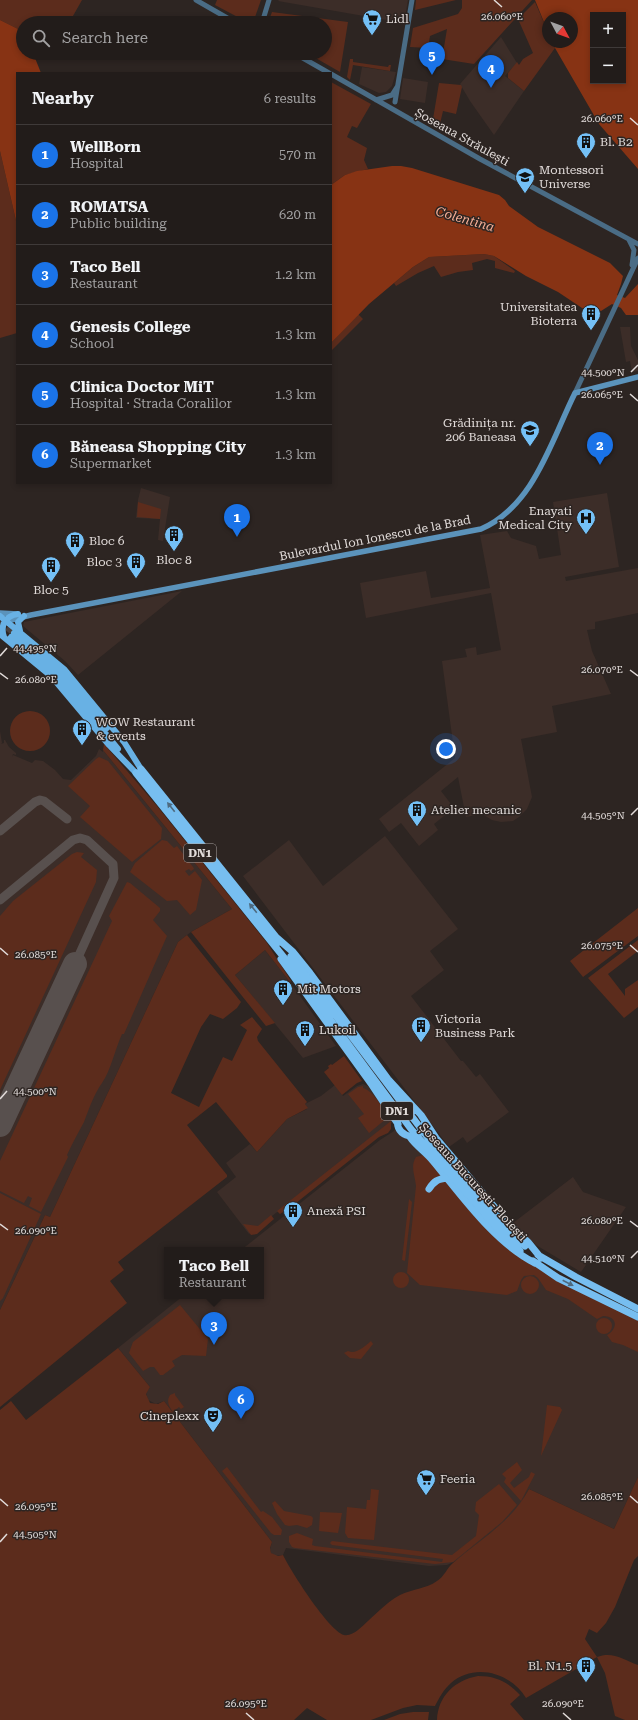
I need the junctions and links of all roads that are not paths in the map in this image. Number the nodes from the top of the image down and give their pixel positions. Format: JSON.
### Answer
{"nodes":[{"id":1,"x":196,"y":0,"type":"edge"},
{"id":2,"x":269,"y":0,"type":"edge"},
{"id":3,"x":412,"y":0,"type":"edge"},
{"id":4,"x":224,"y":16,"type":"edge"},
{"id":5,"x":263,"y":16,"type":"edge"},
{"id":6,"x":407,"y":32,"type":"junction"},
{"id":7,"x":306,"y":60,"type":"edge"},
{"id":8,"x":327,"y":72,"type":"edge"},
{"id":9,"x":332,"y":75,"type":"edge"},
{"id":10,"x":397,"y":87,"type":"junction"},
{"id":11,"x":376,"y":100,"type":"junction"},
{"id":12,"x":396,"y":102,"type":"junction"},
{"id":13,"x":394,"y":111,"type":"junction"},
{"id":14,"x":627,"y":238,"type":"junction"},
{"id":15,"x":638,"y":244,"type":"edge"},
{"id":16,"x":638,"y":258,"type":"edge"},
{"id":17,"x":628,"y":279,"type":"junction"},
{"id":18,"x":638,"y":377,"type":"edge"},
{"id":19,"x":575,"y":393,"type":"junction"},
{"id":20,"x":0,"y":612,"type":"edge"},
{"id":21,"x":21,"y":615,"type":"junction"},
{"id":22,"x":4,"y":621,"type":"edge"},
{"id":23,"x":0,"y":634,"type":"edge"},
{"id":24,"x":11,"y":634,"type":"edge"},
{"id":25,"x":139,"y":771,"type":"junction"},
{"id":26,"x":274,"y":940,"type":"junction"},
{"id":27,"x":417,"y":1112,"type":"junction"},
{"id":28,"x":424,"y":1121,"type":"junction"},
{"id":29,"x":398,"y":1124,"type":"junction"},
{"id":30,"x":410,"y":1139,"type":"junction"},
{"id":31,"x":447,"y":1178,"type":"junction"},
{"id":32,"x":429,"y":1189,"type":"dead end"},
{"id":33,"x":538,"y":1260,"type":"junction"},
{"id":34,"x":638,"y":1308,"type":"edge"},
{"id":35,"x":638,"y":1318,"type":"edge"}],
"edges":[{"from":1,"to":4,"type":"street"},
{"from":2,"to":5,"type":"street"},
{"from":3,"to":6,"type":"street"},
{"from":6,"to":10,"type":"street"},
{"from":6,"to":12,"type":"street"},
{"from":7,"to":8,"type":"street","name":"Șoseaua Străulești"},
{"from":9,"to":11,"type":"street","name":"Șoseaua Străulești"},
{"from":10,"to":11,"type":"street"},
{"from":10,"to":12,"type":"street"},
{"from":11,"to":13,"type":"street","name":"Șoseaua Străulești"},
{"from":12,"to":13,"type":"street"},
{"from":13,"to":14,"type":"street","name":"Șoseaua Străulești"},
{"from":14,"to":15,"type":"street"},
{"from":14,"to":17,"type":"street","name":"Bulevardul Ion Ionescu de la Brad"},
{"from":16,"to":17,"type":"street","name":"Bulevardul Ion Ionescu de la Brad"},
{"from":17,"to":19,"type":"street","name":"Bulevardul Ion Ionescu de la Brad"},
{"from":18,"to":19,"type":"main road"},
{"from":19,"to":21,"type":"main road","name":"Bulevardul Ion Ionescu de la Brad"},
{"from":20,"to":21,"type":"main road","name":"Bulevardul Ion Ionescu de la Brad"},
{"from":21,"to":22,"type":"main road"},
{"from":21,"to":24,"type":"main road"},
{"from":22,"to":24,"type":"main road"},
{"from":22,"to":24,"type":"main road"},
{"from":23,"to":24,"type":"main road","name":"Șoseaua București-Ploiești"},
{"from":24,"to":25,"type":"main road","name":"Șoseaua București-Ploiești"},
{"from":24,"to":25,"type":"main road","name":"Șoseaua București-Ploiești","number":"DN1"},
{"from":25,"to":26,"type":"highway","name":"Șoseaua București-Ploiești","number":"DN1"},
{"from":26,"to":27,"type":"highway","number":"DN1"},
{"from":26,"to":29,"type":"highway","number":"DN1"},
{"from":26,"to":33,"type":"highway","name":"Șoseaua București-Ploiești","number":"DN1","bridge":true},
{"from":27,"to":28,"type":"highway","number":"DN1"},
{"from":27,"to":29,"type":"highway","number":"DN1"},
{"from":28,"to":30,"type":"highway","number":"DN1"},
{"from":28,"to":33,"type":"highway","number":"DN1"},
{"from":29,"to":30,"type":"highway","number":"DN1"},
{"from":30,"to":31,"type":"highway","number":"DN1"},
{"from":31,"to":32,"type":"highway"},
{"from":31,"to":33,"type":"highway","number":"DN1"},
{"from":33,"to":34,"type":"highway","name":"Șoseaua București-Ploiești","number":"DN1"},
{"from":33,"to":35,"type":"highway","name":"Șoseaua București-Ploiești","number":"DN1","one_way":true}]}
